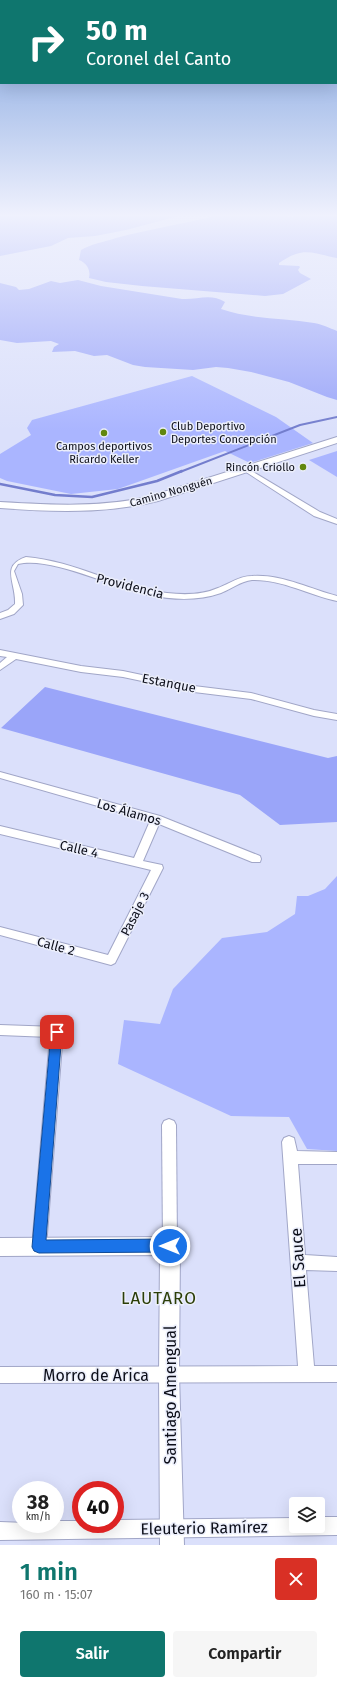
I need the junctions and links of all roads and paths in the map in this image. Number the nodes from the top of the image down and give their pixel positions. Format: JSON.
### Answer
{"nodes":[{"id":1,"x":337,"y":440,"type":"edge"},
{"id":2,"x":245,"y":469,"type":"junction"},
{"id":3,"x":0,"y":505,"type":"edge"},
{"id":4,"x":337,"y":522,"type":"edge"},
{"id":5,"x":337,"y":599,"type":"edge"},
{"id":6,"x":0,"y":616,"type":"edge"},
{"id":7,"x":0,"y":652,"type":"edge"},
{"id":8,"x":15,"y":655,"type":"junction"},
{"id":9,"x":0,"y":667,"type":"edge"},
{"id":10,"x":337,"y":717,"type":"edge"},
{"id":11,"x":0,"y":775,"type":"edge"},
{"id":12,"x":156,"y":819,"type":"junction"},
{"id":13,"x":0,"y":830,"type":"edge"},
{"id":14,"x":256,"y":859,"type":"dead end"},
{"id":15,"x":137,"y":863,"type":"junction"},
{"id":16,"x":158,"y":868,"type":"joint"},
{"id":17,"x":0,"y":931,"type":"edge"},
{"id":18,"x":111,"y":960,"type":"joint"},
{"id":19,"x":0,"y":1030,"type":"edge"},
{"id":20,"x":169,"y":1125,"type":"dead end"},
{"id":21,"x":289,"y":1142,"type":"dead end"},
{"id":22,"x":290,"y":1157,"type":"junction"},
{"id":23,"x":337,"y":1158,"type":"edge"},
{"id":24,"x":170,"y":1246,"type":"junction"},
{"id":25,"x":0,"y":1247,"type":"edge"},
{"id":26,"x":39,"y":1247,"type":"junction"},
{"id":27,"x":298,"y":1262,"type":"junction"},
{"id":28,"x":337,"y":1264,"type":"edge"},
{"id":29,"x":169,"y":1374,"type":"junction"},
{"id":30,"x":306,"y":1374,"type":"junction"},
{"id":31,"x":337,"y":1374,"type":"edge"},
{"id":32,"x":0,"y":1375,"type":"edge"},
{"id":33,"x":337,"y":1526,"type":"edge"},
{"id":34,"x":0,"y":1531,"type":"edge"},
{"id":35,"x":172,"y":1537,"type":"edge"}],
"edges":[{"from":1,"to":2,"type":"main road","name":"Camino Nonguén"},
{"from":2,"to":3,"type":"main road","name":"Camino Nonguén"},
{"from":2,"to":4,"type":"street"},
{"from":5,"to":6,"type":"street","name":"Providencia"},
{"from":7,"to":8,"type":"street","name":"Estanque"},
{"from":8,"to":9,"type":"street"},
{"from":8,"to":10,"type":"street","name":"Estanque"},
{"from":11,"to":12,"type":"street","name":"Los Álamos"},
{"from":12,"to":14,"type":"street","name":"Los Álamos"},
{"from":12,"to":15,"type":"street"},
{"from":13,"to":15,"type":"street","name":"Calle 4"},
{"from":15,"to":16,"type":"street","name":"Calle 4"},
{"from":16,"to":18,"type":"street","name":"Pasaje 3"},
{"from":17,"to":18,"type":"street","name":"Calle 2"},
{"from":19,"to":26,"type":"street"},
{"from":20,"to":24,"type":"street","name":"Santiago Amengual"},
{"from":21,"to":22,"type":"street","name":"El Sauce"},
{"from":22,"to":23,"type":"street"},
{"from":22,"to":27,"type":"street","name":"El Sauce"},
{"from":24,"to":26,"type":"street"},
{"from":24,"to":29,"type":"street","name":"Santiago Amengual"},
{"from":25,"to":26,"type":"street"},
{"from":27,"to":28,"type":"street"},
{"from":27,"to":30,"type":"street","name":"El Sauce"},
{"from":29,"to":30,"type":"street","name":"Morro de Arica"},
{"from":29,"to":32,"type":"street","name":"Morro de Arica"},
{"from":29,"to":35,"type":"street","name":"Santiago Amengual"},
{"from":30,"to":31,"type":"street","name":"Morro de Arica"},
{"from":33,"to":35,"type":"street","name":"Eleuterio Ramírez"},
{"from":34,"to":35,"type":"street","name":"Eleuterio Ramírez"}]}
